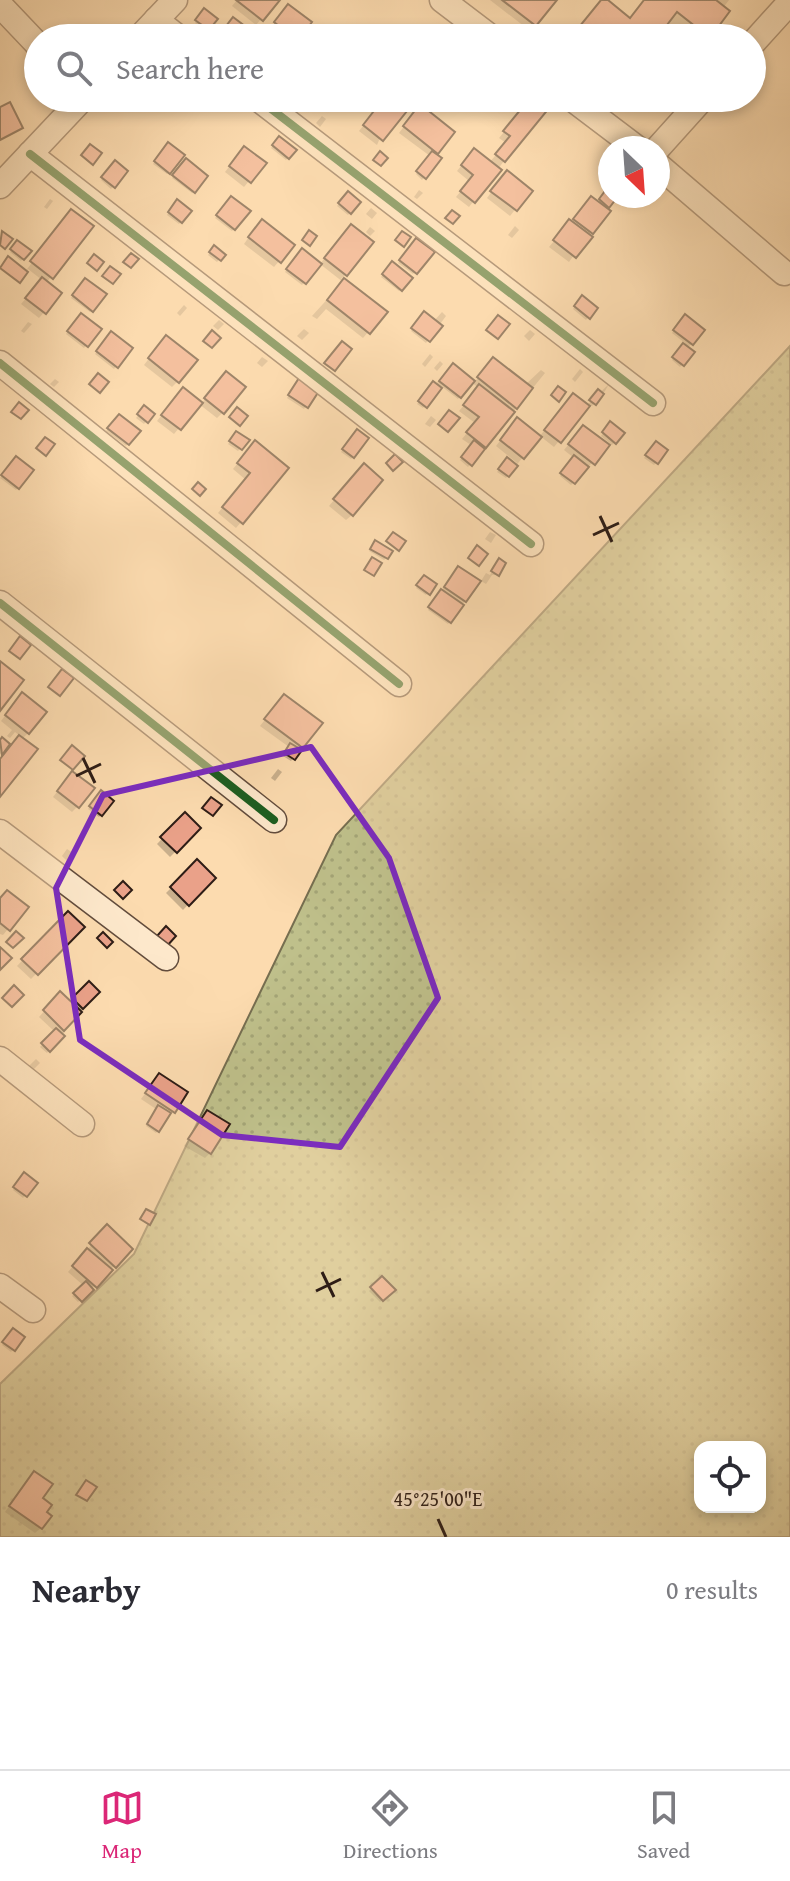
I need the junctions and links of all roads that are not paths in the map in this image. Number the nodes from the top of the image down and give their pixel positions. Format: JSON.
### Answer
{"nodes":[{"id":1,"x":175,"y":0,"type":"edge"},
{"id":2,"x":442,"y":0,"type":"edge"},
{"id":3,"x":790,"y":2,"type":"edge"},
{"id":4,"x":0,"y":5,"type":"edge"},
{"id":5,"x":156,"y":20,"type":"junction"},
{"id":6,"x":152,"y":24,"type":"edge"},
{"id":7,"x":161,"y":24,"type":"edge"},
{"id":8,"x":474,"y":24,"type":"edge"},
{"id":9,"x":766,"y":29,"type":"edge"},
{"id":10,"x":24,"y":30,"type":"edge"},
{"id":11,"x":70,"y":112,"type":"edge"},
{"id":12,"x":275,"y":112,"type":"edge"},
{"id":13,"x":589,"y":112,"type":"edge"},
{"id":14,"x":690,"y":112,"type":"edge"},
{"id":15,"x":621,"y":136,"type":"edge"},
{"id":16,"x":669,"y":136,"type":"edge"},
{"id":17,"x":30,"y":154,"type":"junction"},
{"id":18,"x":670,"y":175,"type":"edge"},
{"id":19,"x":0,"y":186,"type":"edge"},
{"id":20,"x":784,"y":273,"type":"dead end"},
{"id":21,"x":0,"y":363,"type":"edge"},
{"id":22,"x":653,"y":403,"type":"dead end"},
{"id":23,"x":531,"y":544,"type":"dead end"},
{"id":24,"x":0,"y":603,"type":"edge"},
{"id":25,"x":399,"y":684,"type":"dead end"},
{"id":26,"x":274,"y":820,"type":"dead end"},
{"id":27,"x":0,"y":832,"type":"edge"},
{"id":28,"x":166,"y":958,"type":"dead end"},
{"id":29,"x":0,"y":1059,"type":"edge"},
{"id":30,"x":82,"y":1124,"type":"dead end"},
{"id":31,"x":0,"y":1286,"type":"edge"},
{"id":32,"x":33,"y":1310,"type":"dead end"}],
"edges":[{"from":1,"to":5,"type":"street"},
{"from":2,"to":8,"type":"street"},
{"from":3,"to":9,"type":"street"},
{"from":4,"to":10,"type":"street"},
{"from":5,"to":6,"type":"street"},
{"from":5,"to":7,"type":"street"},
{"from":11,"to":17,"type":"street"},
{"from":12,"to":22,"type":"street"},
{"from":13,"to":15,"type":"street"},
{"from":14,"to":16,"type":"street"},
{"from":17,"to":19,"type":"street"},
{"from":17,"to":23,"type":"street"},
{"from":18,"to":20,"type":"street"},
{"from":21,"to":25,"type":"street"},
{"from":24,"to":26,"type":"street"},
{"from":27,"to":28,"type":"street"},
{"from":29,"to":30,"type":"street"},
{"from":31,"to":32,"type":"street"}]}
